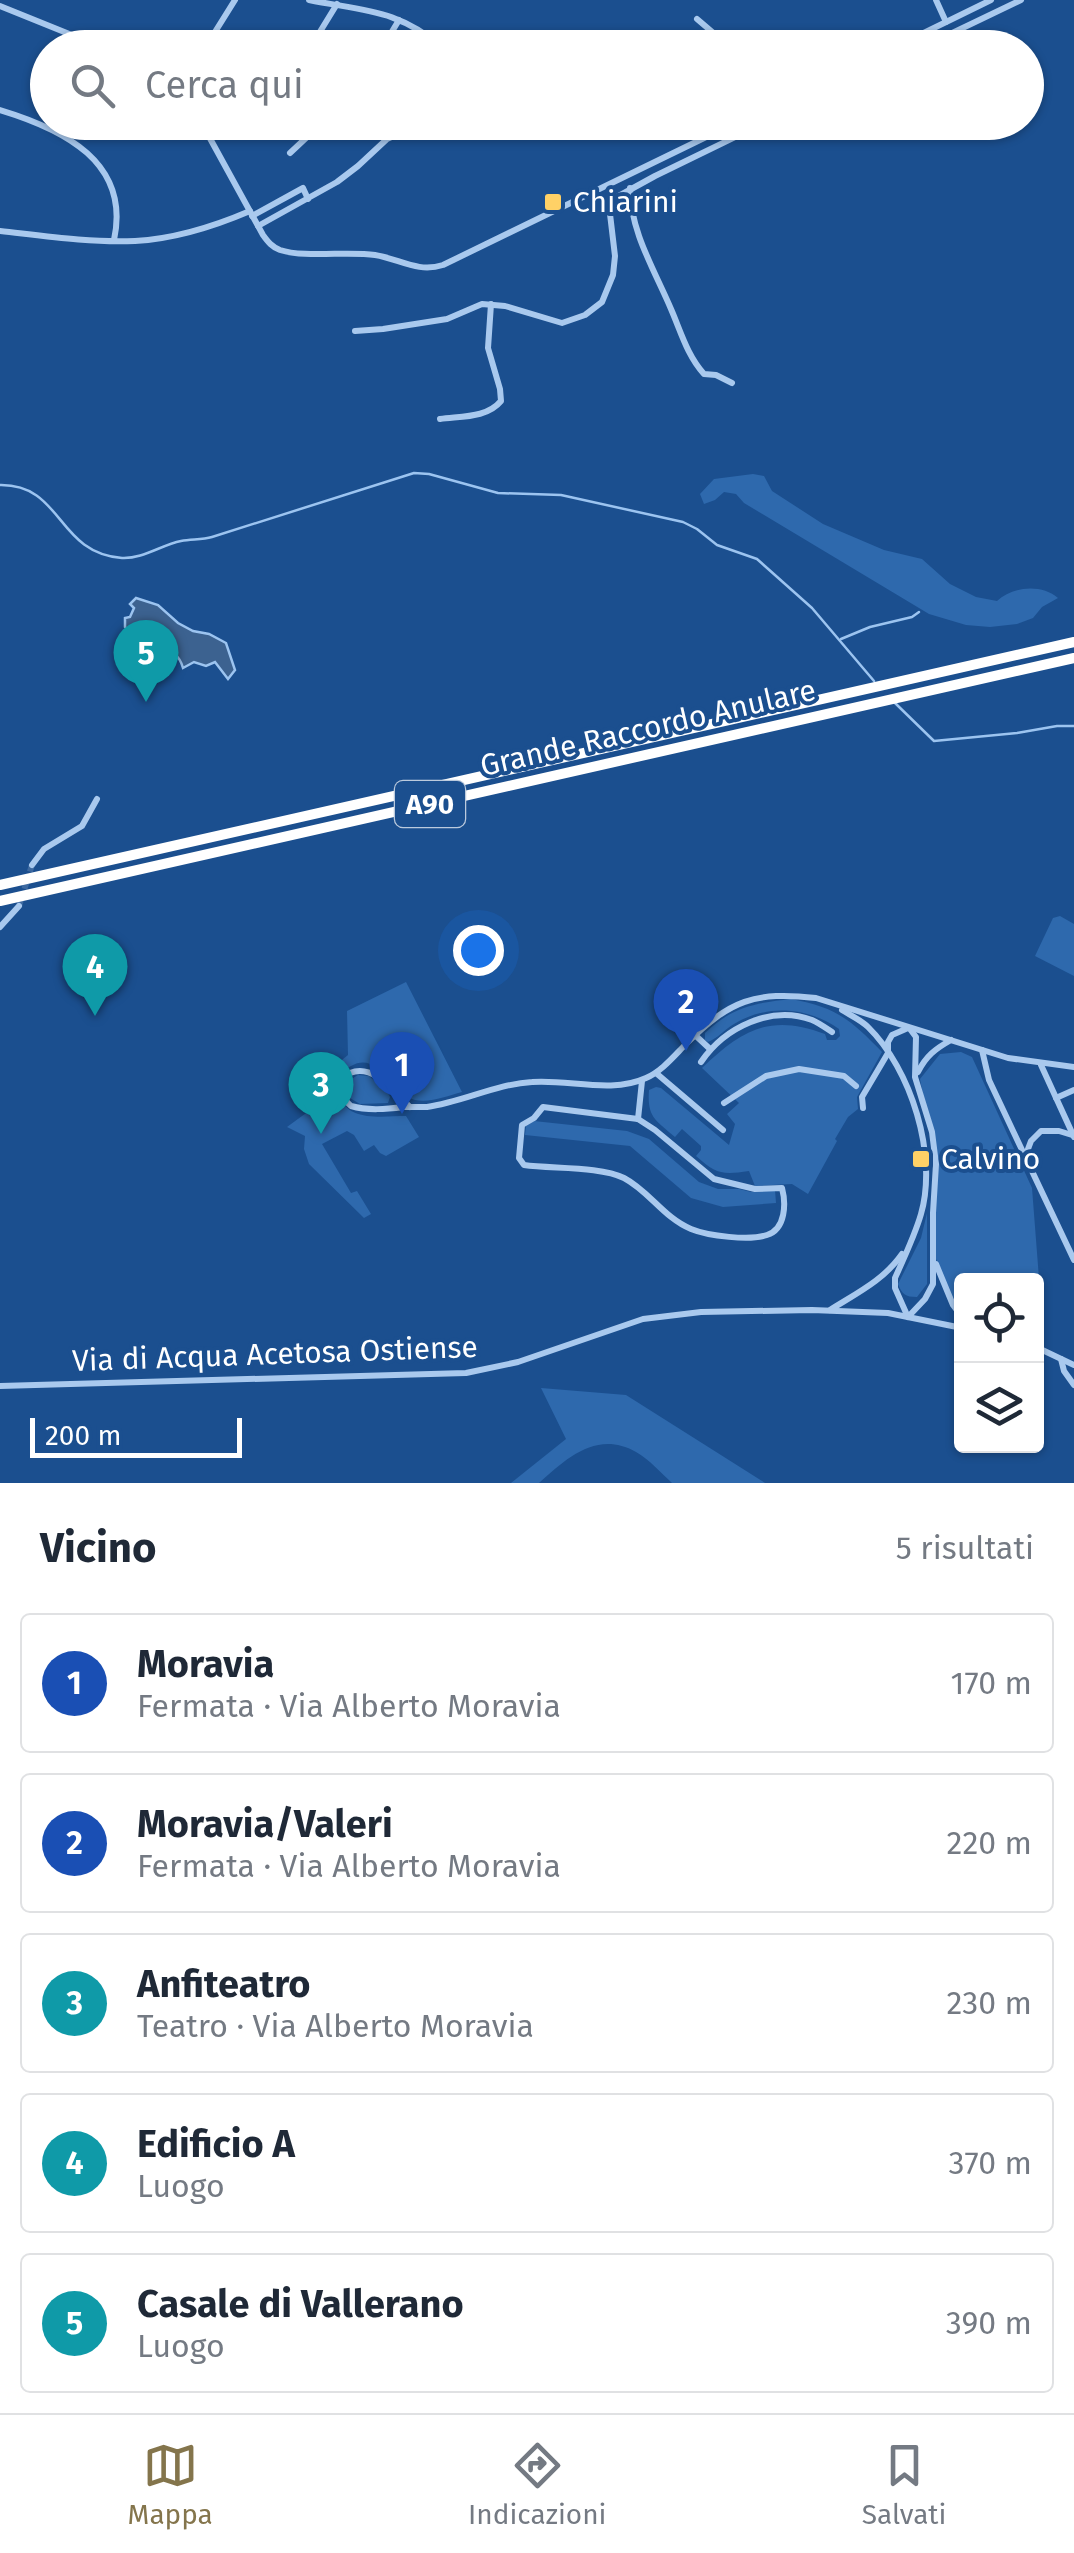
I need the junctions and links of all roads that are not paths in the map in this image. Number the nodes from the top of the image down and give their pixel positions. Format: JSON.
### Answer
{"nodes":[{"id":1,"x":309,"y":0,"type":"edge"},
{"id":2,"x":936,"y":0,"type":"edge"},
{"id":3,"x":991,"y":0,"type":"edge"},
{"id":4,"x":1020,"y":0,"type":"edge"},
{"id":5,"x":233,"y":1,"type":"edge"},
{"id":6,"x":337,"y":4,"type":"junction"},
{"id":7,"x":0,"y":6,"type":"edge"},
{"id":8,"x":399,"y":20,"type":"junction"},
{"id":9,"x":697,"y":20,"type":"dead end"},
{"id":10,"x":946,"y":22,"type":"junction"},
{"id":11,"x":59,"y":30,"type":"edge"},
{"id":12,"x":216,"y":30,"type":"edge"},
{"id":13,"x":321,"y":30,"type":"edge"},
{"id":14,"x":393,"y":30,"type":"edge"},
{"id":15,"x":418,"y":30,"type":"edge"},
{"id":16,"x":709,"y":30,"type":"edge"},
{"id":17,"x":930,"y":30,"type":"edge"},
{"id":18,"x":958,"y":30,"type":"edge"},
{"id":19,"x":0,"y":110,"type":"edge"},
{"id":20,"x":30,"y":122,"type":"edge"},
{"id":21,"x":69,"y":140,"type":"edge"},
{"id":22,"x":211,"y":140,"type":"edge"},
{"id":23,"x":303,"y":140,"type":"edge"},
{"id":24,"x":385,"y":140,"type":"edge"},
{"id":25,"x":701,"y":140,"type":"edge"},
{"id":26,"x":729,"y":140,"type":"edge"},
{"id":27,"x":290,"y":152,"type":"dead end"},
{"id":28,"x":630,"y":188,"type":"junction"},
{"id":29,"x":308,"y":198,"type":"junction"},
{"id":30,"x":251,"y":214,"type":"junction"},
{"id":31,"x":258,"y":226,"type":"junction"},
{"id":32,"x":0,"y":231,"type":"edge"},
{"id":33,"x":114,"y":240,"type":"junction"},
{"id":34,"x":490,"y":304,"type":"junction"},
{"id":35,"x":355,"y":331,"type":"dead end"},
{"id":36,"x":732,"y":383,"type":"dead end"},
{"id":37,"x":440,"y":419,"type":"dead end"},
{"id":38,"x":1074,"y":642,"type":"edge"},
{"id":39,"x":1074,"y":658,"type":"edge"},
{"id":40,"x":97,"y":799,"type":"dead end"},
{"id":41,"x":32,"y":866,"type":"tunnel mouth"},
{"id":42,"x":0,"y":885,"type":"edge"},
{"id":43,"x":0,"y":901,"type":"edge"},
{"id":44,"x":20,"y":906,"type":"tunnel mouth"},
{"id":45,"x":0,"y":927,"type":"edge"},
{"id":46,"x":831,"y":1002,"type":"junction"},
{"id":47,"x":910,"y":1028,"type":"junction"},
{"id":48,"x":832,"y":1032,"type":"dead end"},
{"id":49,"x":695,"y":1035,"type":"junction"},
{"id":50,"x":952,"y":1040,"type":"junction"},
{"id":51,"x":710,"y":1049,"type":"junction"},
{"id":52,"x":982,"y":1049,"type":"junction"},
{"id":53,"x":888,"y":1053,"type":"junction"},
{"id":54,"x":702,"y":1062,"type":"dead end"},
{"id":55,"x":1041,"y":1064,"type":"junction"},
{"id":56,"x":1074,"y":1067,"type":"edge"},
{"id":57,"x":656,"y":1073,"type":"junction"},
{"id":58,"x":916,"y":1077,"type":"junction"},
{"id":59,"x":642,"y":1080,"type":"junction"},
{"id":60,"x":856,"y":1086,"type":"dead end"},
{"id":61,"x":1074,"y":1090,"type":"edge"},
{"id":62,"x":1056,"y":1098,"type":"junction"},
{"id":63,"x":724,"y":1103,"type":"dead end"},
{"id":64,"x":410,"y":1107,"type":"junction"},
{"id":65,"x":863,"y":1108,"type":"dead end"},
{"id":66,"x":638,"y":1119,"type":"junction"},
{"id":67,"x":723,"y":1130,"type":"dead end"},
{"id":68,"x":1074,"y":1136,"type":"edge"},
{"id":69,"x":1025,"y":1158,"type":"junction"},
{"id":70,"x":909,"y":1245,"type":"junction"},
{"id":71,"x":1074,"y":1260,"type":"edge"},
{"id":72,"x":935,"y":1262,"type":"junction"},
{"id":73,"x":954,"y":1306,"type":"edge"},
{"id":74,"x":829,"y":1310,"type":"junction"},
{"id":75,"x":908,"y":1316,"type":"junction"},
{"id":76,"x":954,"y":1326,"type":"edge"},
{"id":77,"x":1044,"y":1350,"type":"edge"},
{"id":78,"x":1062,"y":1358,"type":"junction"},
{"id":79,"x":1074,"y":1365,"type":"edge"},
{"id":80,"x":1074,"y":1385,"type":"edge"},
{"id":81,"x":0,"y":1386,"type":"edge"}],
"edges":[{"from":1,"to":6,"type":"street"},
{"from":2,"to":10,"type":"street"},
{"from":3,"to":10,"type":"street"},
{"from":4,"to":18,"type":"street"},
{"from":5,"to":12,"type":"street"},
{"from":6,"to":8,"type":"street"},
{"from":6,"to":13,"type":"street"},
{"from":7,"to":11,"type":"street"},
{"from":8,"to":14,"type":"street"},
{"from":8,"to":15,"type":"street"},
{"from":9,"to":16,"type":"street"},
{"from":10,"to":17,"type":"street"},
{"from":19,"to":20,"type":"street"},
{"from":21,"to":33,"type":"street"},
{"from":22,"to":30,"type":"street"},
{"from":23,"to":27,"type":"street"},
{"from":24,"to":29,"type":"street"},
{"from":25,"to":31,"type":"street"},
{"from":26,"to":28,"type":"street"},
{"from":28,"to":34,"type":"street"},
{"from":28,"to":36,"type":"street"},
{"from":29,"to":30,"type":"street"},
{"from":29,"to":31,"type":"street"},
{"from":30,"to":31,"type":"street"},
{"from":30,"to":33,"type":"street"},
{"from":32,"to":33,"type":"street"},
{"from":34,"to":35,"type":"street"},
{"from":34,"to":37,"type":"street"},
{"from":38,"to":42,"type":"highway","name":"Grande Raccordo Anulare","number":"A90"},
{"from":39,"to":43,"type":"highway","name":"Grande Raccordo Anulare","number":"A90"},
{"from":40,"to":41,"type":"street"},
{"from":44,"to":45,"type":"street"},
{"from":46,"to":47,"type":"street"},
{"from":46,"to":49,"type":"street"},
{"from":46,"to":53,"type":"street"},
{"from":47,"to":50,"type":"street"},
{"from":47,"to":53,"type":"street"},
{"from":47,"to":58,"type":"street"},
{"from":48,"to":51,"type":"street"},
{"from":49,"to":51,"type":"street"},
{"from":49,"to":57,"type":"street"},
{"from":50,"to":52,"type":"street"},
{"from":50,"to":58,"type":"street"},
{"from":51,"to":54,"type":"street"},
{"from":52,"to":55,"type":"street"},
{"from":52,"to":69,"type":"street"},
{"from":53,"to":65,"type":"street"},
{"from":53,"to":70,"type":"street"},
{"from":55,"to":56,"type":"street"},
{"from":55,"to":62,"type":"street"},
{"from":57,"to":59,"type":"street"},
{"from":57,"to":67,"type":"street"},
{"from":58,"to":72,"type":"street"},
{"from":59,"to":64,"type":"street"},
{"from":59,"to":66,"type":"street"},
{"from":60,"to":63,"type":"street"},
{"from":61,"to":62,"type":"street"},
{"from":62,"to":68,"type":"street"},
{"from":64,"to":64,"type":"street"},
{"from":66,"to":66,"type":"street"},
{"from":68,"to":69,"type":"street"},
{"from":69,"to":71,"type":"street"},
{"from":70,"to":74,"type":"street"},
{"from":70,"to":75,"type":"street"},
{"from":72,"to":73,"type":"street"},
{"from":72,"to":75,"type":"street"},
{"from":74,"to":75,"type":"street","name":"Via di Acqua Acetosa Ostiense"},
{"from":74,"to":81,"type":"street","name":"Via di Acqua Acetosa Ostiense"},
{"from":75,"to":76,"type":"street","name":"Via di Acqua Acetosa Ostiense"},
{"from":77,"to":78,"type":"street"},
{"from":78,"to":79,"type":"street"},
{"from":78,"to":80,"type":"street"}]}
